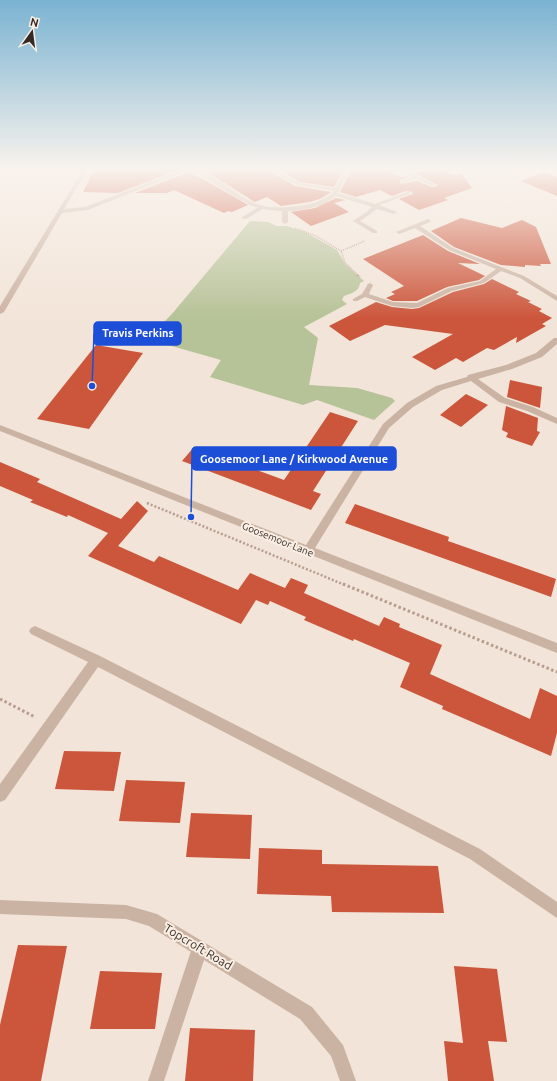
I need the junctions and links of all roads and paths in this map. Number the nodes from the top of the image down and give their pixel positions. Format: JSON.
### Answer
{"nodes":[{"id":1,"x":56,"y":218,"type":"edge"},
{"id":2,"x":285,"y":218,"type":"edge"},
{"id":3,"x":360,"y":218,"type":"edge"},
{"id":4,"x":428,"y":221,"type":"dead end"},
{"id":5,"x":285,"y":222,"type":"joint"},
{"id":6,"x":416,"y":226,"type":"junction"},
{"id":7,"x":375,"y":232,"type":"dead end"},
{"id":8,"x":399,"y":232,"type":"dead end"},
{"id":9,"x":368,"y":240,"type":"dead end"},
{"id":10,"x":341,"y":251,"type":"junction"},
{"id":11,"x":501,"y":268,"type":"junction"},
{"id":12,"x":370,"y":285,"type":"joint"},
{"id":13,"x":365,"y":295,"type":"junction"},
{"id":14,"x":557,"y":299,"type":"edge"},
{"id":15,"x":355,"y":300,"type":"dead end"},
{"id":16,"x":0,"y":312,"type":"edge"},
{"id":17,"x":557,"y":340,"type":"edge"},
{"id":18,"x":471,"y":377,"type":"junction"},
{"id":19,"x":557,"y":421,"type":"edge"},
{"id":20,"x":0,"y":428,"type":"edge"},
{"id":21,"x":147,"y":503,"type":"dead end"},
{"id":22,"x":308,"y":550,"type":"junction"},
{"id":23,"x":35,"y":631,"type":"dead end"},
{"id":24,"x":557,"y":648,"type":"edge"},
{"id":25,"x":96,"y":660,"type":"junction"},
{"id":26,"x":557,"y":672,"type":"edge"},
{"id":27,"x":0,"y":699,"type":"edge"},
{"id":28,"x":49,"y":725,"type":"junction"},
{"id":29,"x":0,"y":795,"type":"edge"},
{"id":30,"x":0,"y":907,"type":"edge"},
{"id":31,"x":557,"y":911,"type":"edge"},
{"id":32,"x":200,"y":948,"type":"junction"},
{"id":33,"x":156,"y":1081,"type":"edge"},
{"id":34,"x":348,"y":1081,"type":"edge"}],
"edges":[{"from":1,"to":16,"type":"street"},
{"from":2,"to":5,"type":"street"},
{"from":3,"to":7,"type":"street"},
{"from":4,"to":6,"type":"street"},
{"from":5,"to":10,"type":"path"},
{"from":6,"to":8,"type":"street"},
{"from":6,"to":11,"type":"street"},
{"from":9,"to":10,"type":"path"},
{"from":10,"to":12,"type":"path"},
{"from":11,"to":13,"type":"street"},
{"from":11,"to":14,"type":"street"},
{"from":12,"to":13,"type":"street"},
{"from":13,"to":15,"type":"street"},
{"from":17,"to":18,"type":"street"},
{"from":18,"to":19,"type":"street"},
{"from":18,"to":22,"type":"street"},
{"from":20,"to":22,"type":"street","name":"Goosemoor Lane"},
{"from":21,"to":26,"type":"path"},
{"from":22,"to":24,"type":"street","name":"Goosemoor Lane"},
{"from":23,"to":25,"type":"street"},
{"from":25,"to":28,"type":"street"},
{"from":25,"to":31,"type":"street"},
{"from":27,"to":28,"type":"path"},
{"from":28,"to":29,"type":"street"},
{"from":30,"to":32,"type":"street","name":"Topcroft Road"},
{"from":32,"to":33,"type":"street"},
{"from":32,"to":34,"type":"street","name":"Topcroft Road"}]}
